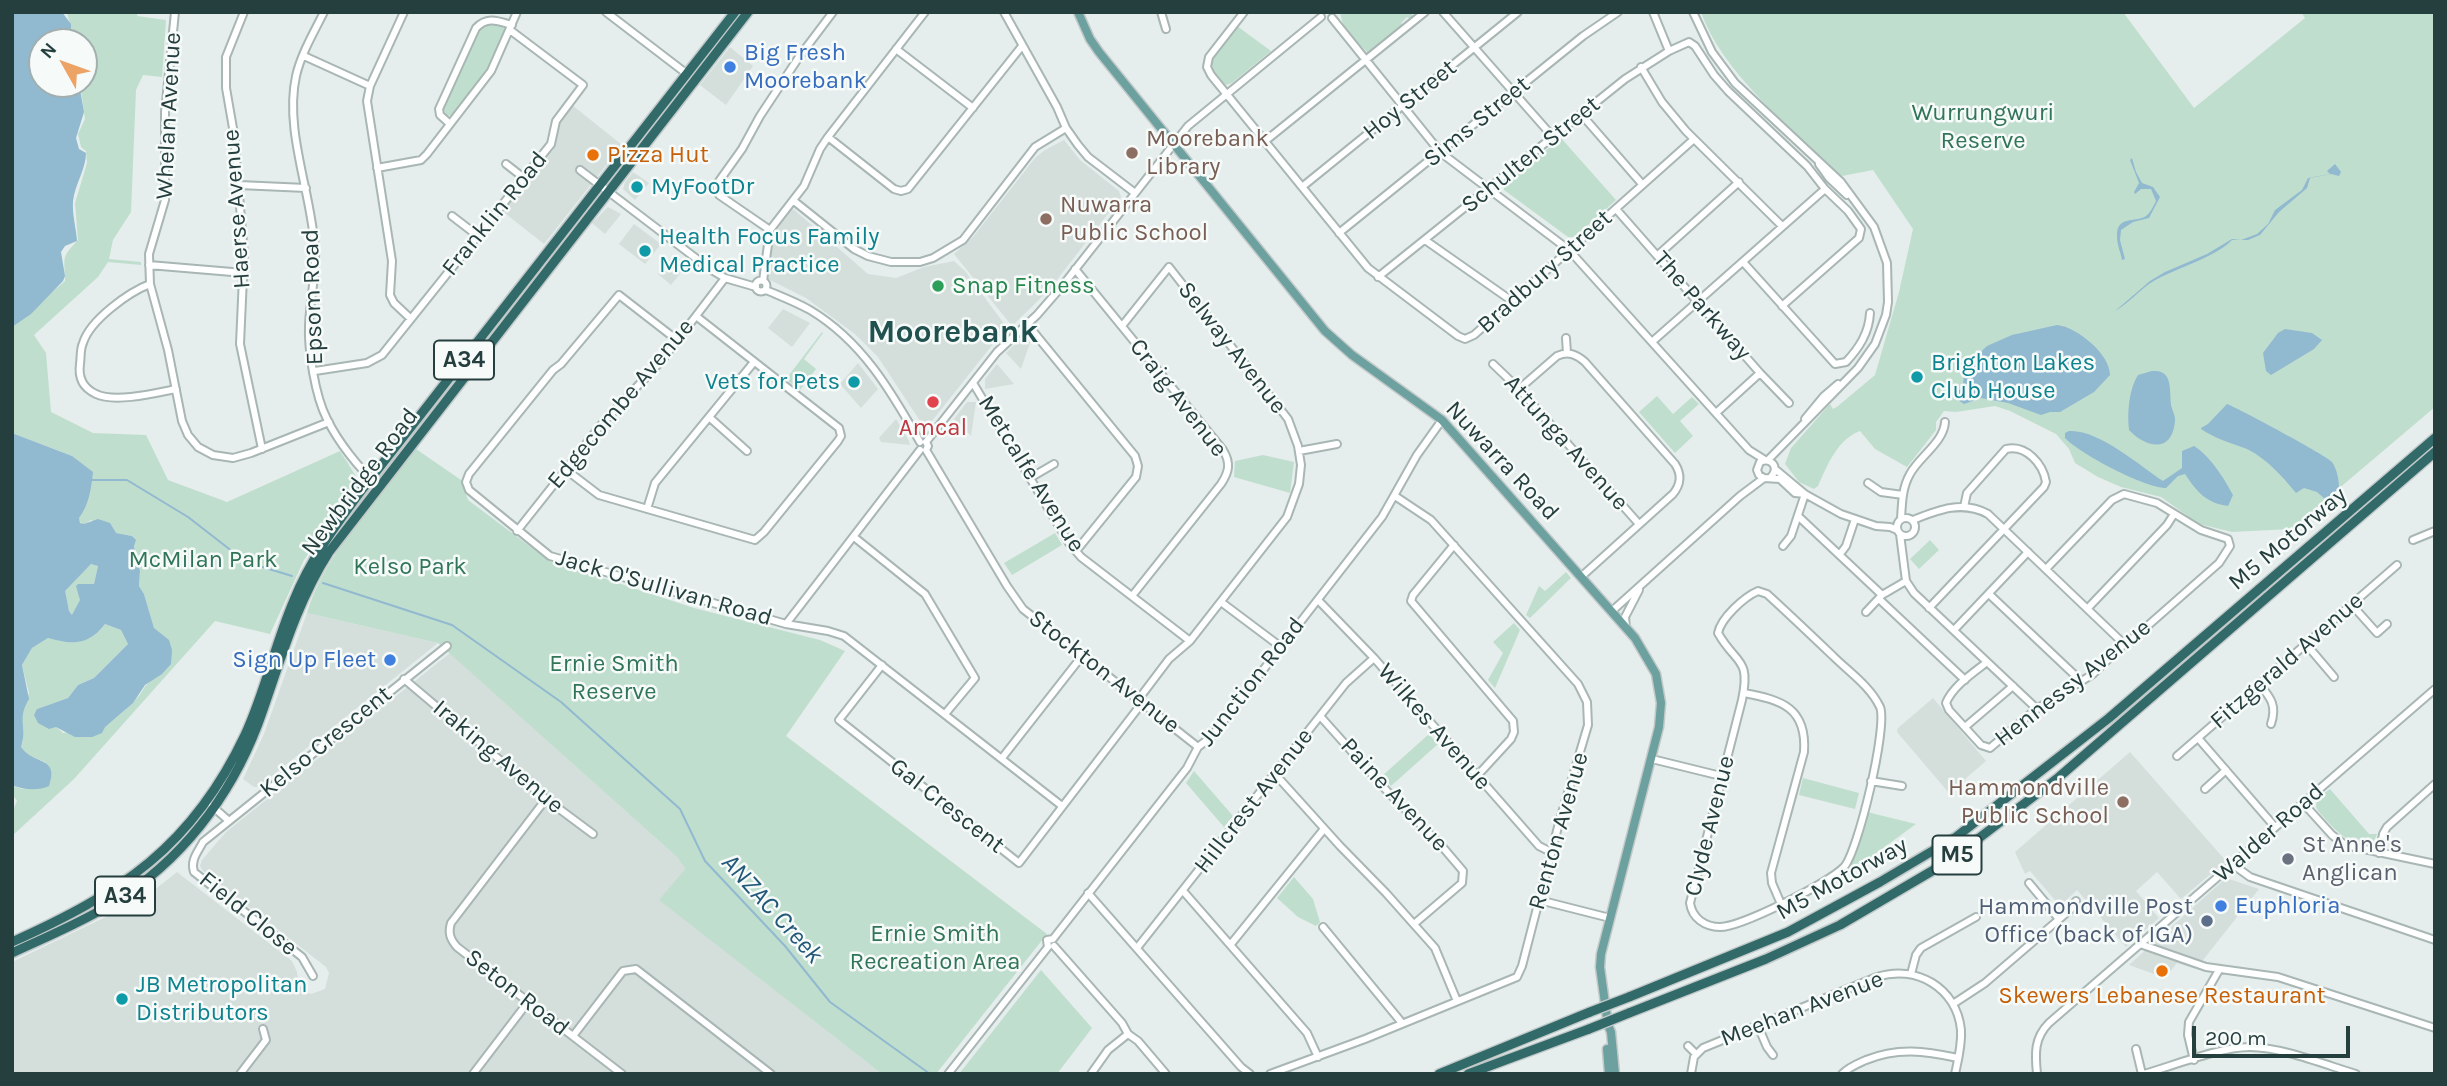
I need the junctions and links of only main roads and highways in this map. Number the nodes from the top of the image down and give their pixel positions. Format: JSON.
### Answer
{"nodes":[{"id":1,"x":735,"y":12,"type":"edge"},
{"id":2,"x":748,"y":12,"type":"edge"},
{"id":3,"x":1078,"y":12,"type":"edge"},
{"id":4,"x":605,"y":188,"type":"junction"},
{"id":5,"x":2435,"y":438,"type":"edge"},
{"id":6,"x":2435,"y":452,"type":"edge"},
{"id":7,"x":313,"y":570,"type":"junction"},
{"id":8,"x":211,"y":805,"type":"junction"},
{"id":9,"x":12,"y":942,"type":"edge"},
{"id":10,"x":12,"y":953,"type":"edge"},
{"id":11,"x":1608,"y":1026,"type":"junction"},
{"id":12,"x":1519,"y":1054,"type":"junction"},
{"id":13,"x":1439,"y":1074,"type":"edge"},
{"id":14,"x":1468,"y":1074,"type":"edge"},
{"id":15,"x":1481,"y":1074,"type":"edge"},
{"id":16,"x":1609,"y":1074,"type":"edge"},
{"id":17,"x":1615,"y":1074,"type":"edge"}],
"edges":[{"from":1,"to":4,"type":"highway","name":"Newbridge Road","number":"A34"},
{"from":2,"to":4,"type":"highway","name":"Newbridge Road","number":"A34"},
{"from":3,"to":11,"type":"main road","name":"Nuwarra Road"},
{"from":4,"to":7,"type":"highway","name":"Newbridge Road","number":"A34"},
{"from":4,"to":7,"type":"highway","name":"Newbridge Road","number":"A34"},
{"from":5,"to":13,"type":"highway","name":"M5 Motorway","number":"M5","bridge":true},
{"from":6,"to":12,"type":"highway","name":"M5 Motorway","number":"M5","bridge":true},
{"from":7,"to":8,"type":"highway","name":"Newbridge Road","number":"A34"},
{"from":8,"to":9,"type":"highway","name":"Newbridge Road","number":"A34"},
{"from":8,"to":10,"type":"highway","name":"Newbridge Road","number":"A34"},
{"from":11,"to":16,"type":"main road","name":"Nuwarra Road"},
{"from":11,"to":17,"type":"main road","name":"Nuwarra Road"},
{"from":12,"to":14,"type":"highway","name":"M5 Motorway","number":"M5"},
{"from":12,"to":15,"type":"highway"}]}
